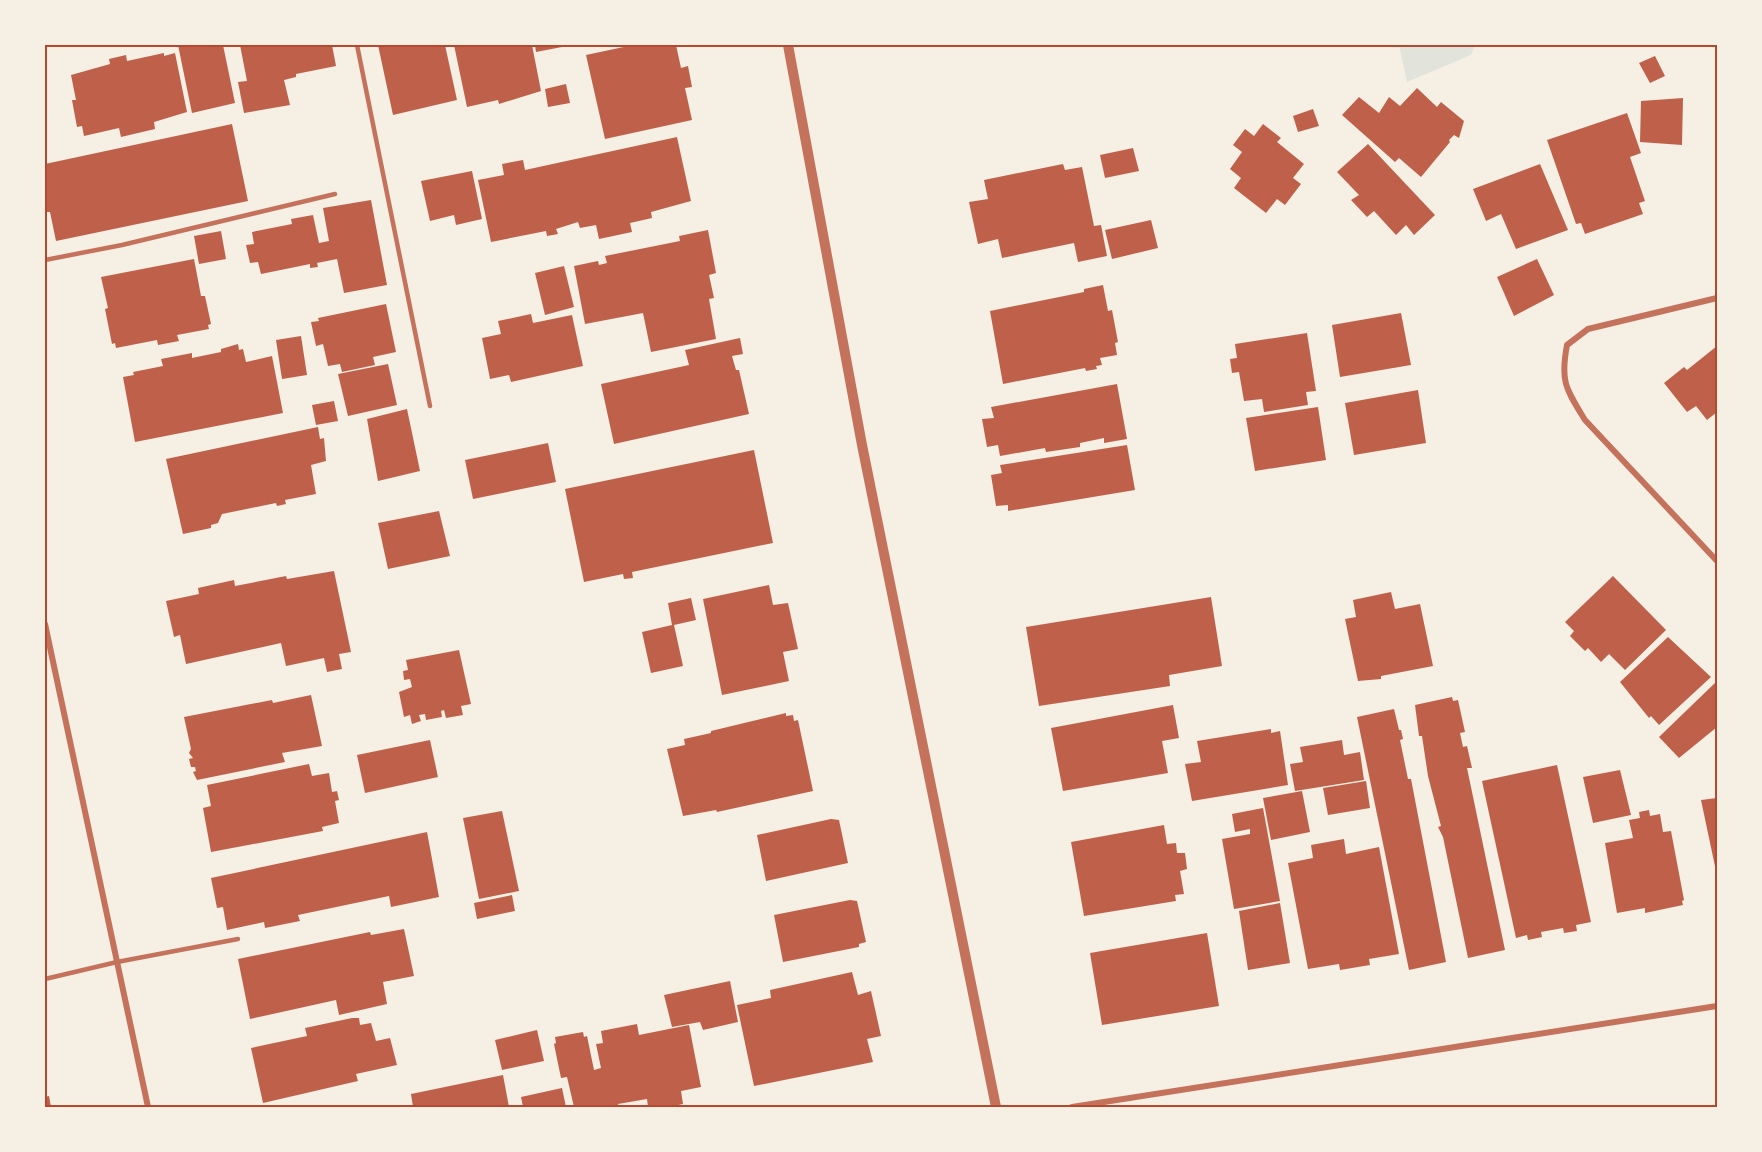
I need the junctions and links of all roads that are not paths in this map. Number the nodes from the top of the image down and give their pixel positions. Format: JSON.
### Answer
{"nodes":[{"id":1,"x":357,"y":45,"type":"edge"},
{"id":2,"x":788,"y":45,"type":"edge"},
{"id":3,"x":335,"y":194,"type":"dead end"},
{"id":4,"x":45,"y":260,"type":"edge"},
{"id":5,"x":1717,"y":298,"type":"edge"},
{"id":6,"x":430,"y":406,"type":"dead end"},
{"id":7,"x":1717,"y":561,"type":"edge"},
{"id":8,"x":45,"y":624,"type":"edge"},
{"id":9,"x":238,"y":939,"type":"dead end"},
{"id":10,"x":117,"y":962,"type":"junction"},
{"id":11,"x":45,"y":979,"type":"edge"},
{"id":12,"x":1717,"y":1006,"type":"edge"},
{"id":13,"x":148,"y":1107,"type":"edge"},
{"id":14,"x":996,"y":1107,"type":"edge"},
{"id":15,"x":1072,"y":1107,"type":"edge"}],
"edges":[{"from":1,"to":6,"type":"lane"},
{"from":2,"to":14,"type":"street"},
{"from":3,"to":4,"type":"lane"},
{"from":5,"to":7,"type":"street"},
{"from":8,"to":10,"type":"street"},
{"from":9,"to":10,"type":"lane"},
{"from":10,"to":11,"type":"lane"},
{"from":10,"to":13,"type":"street"},
{"from":12,"to":15,"type":"street"}]}
